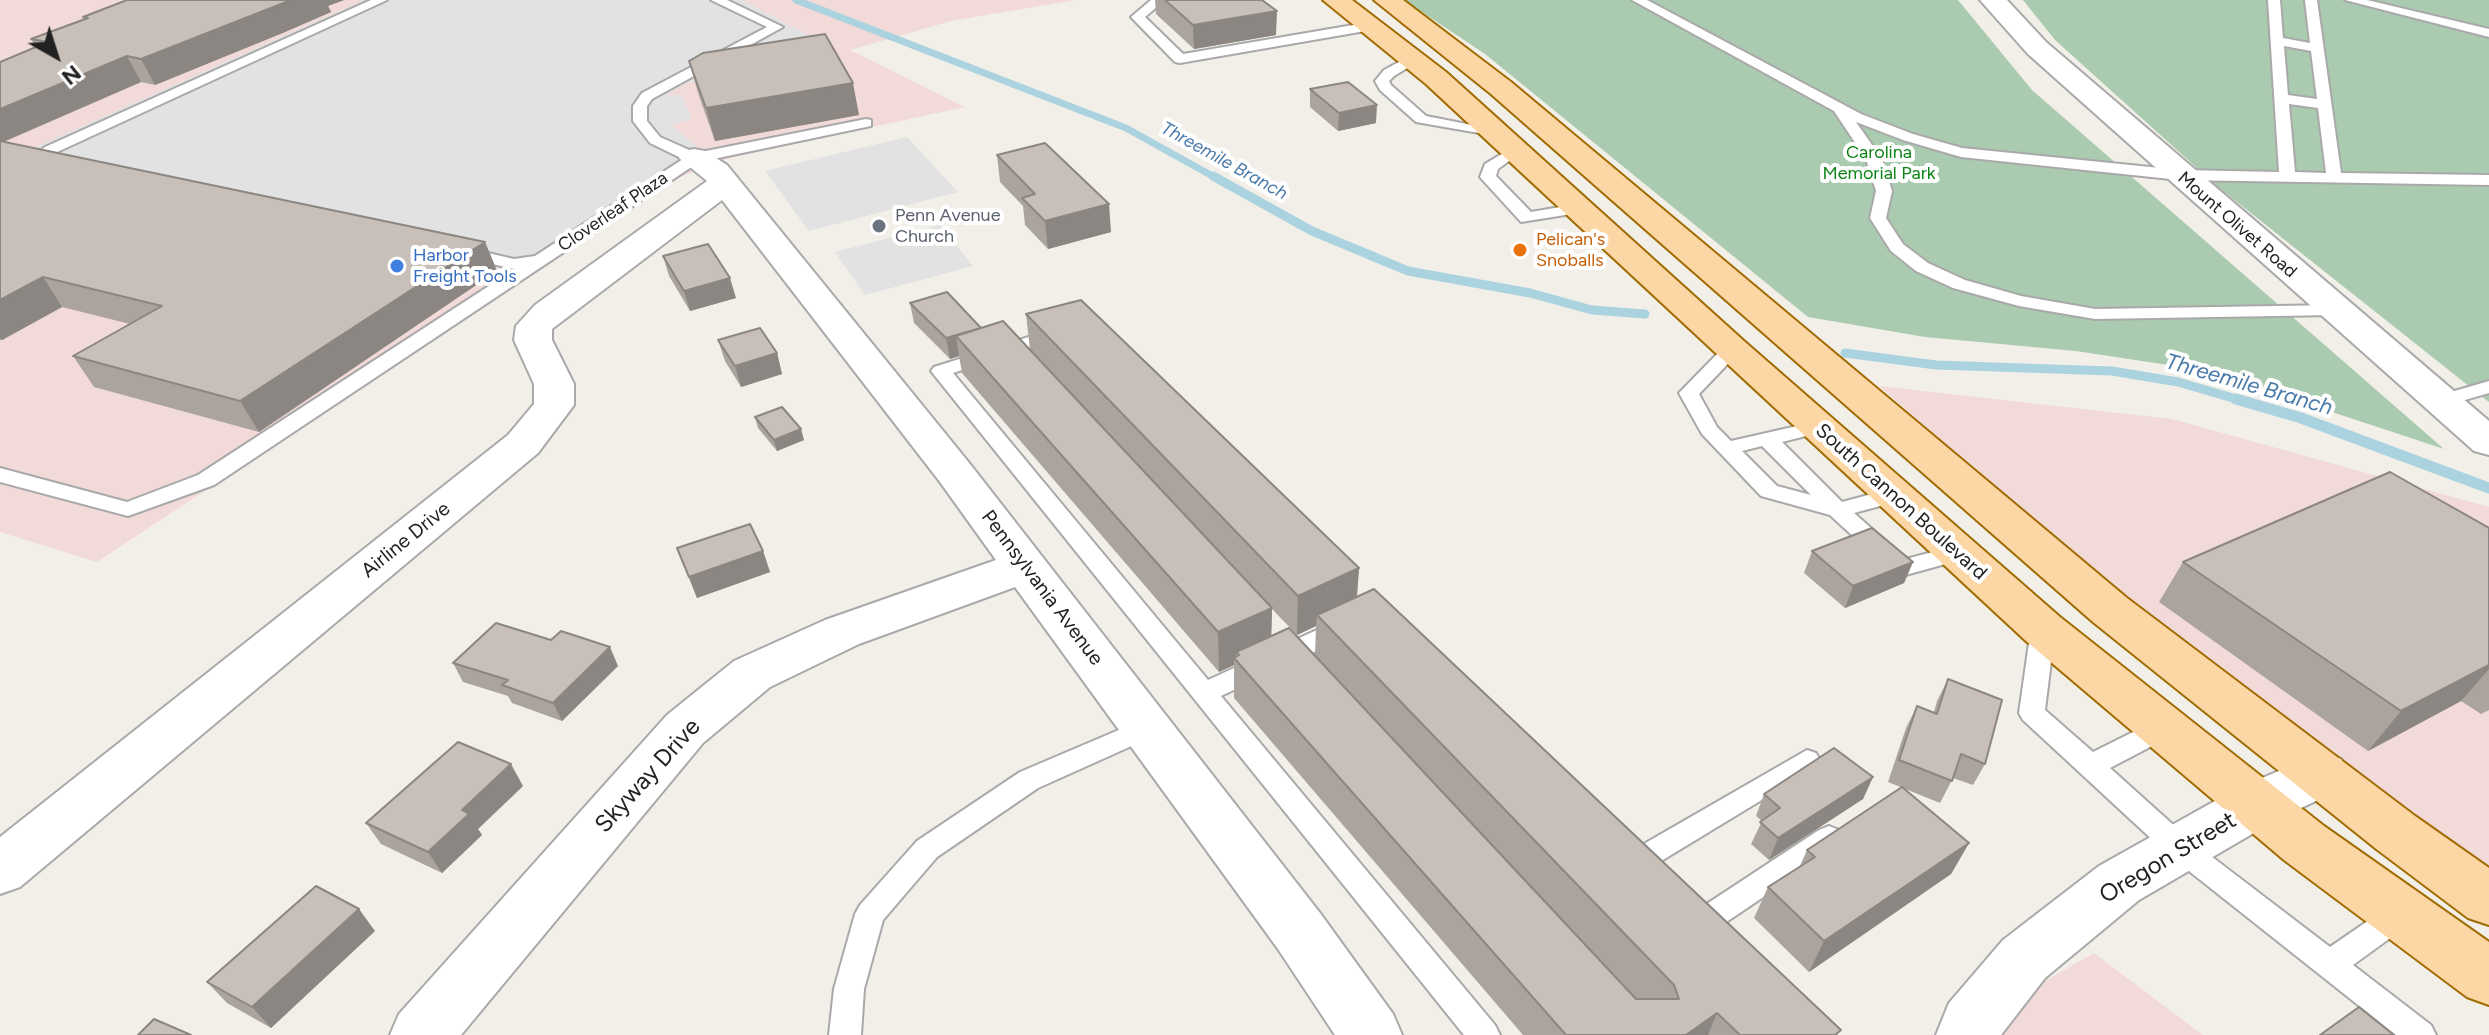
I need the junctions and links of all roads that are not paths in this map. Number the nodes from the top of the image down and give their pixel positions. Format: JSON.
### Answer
{"nodes":[{"id":1,"x":381,"y":0,"type":"edge"},
{"id":2,"x":717,"y":0,"type":"edge"},
{"id":3,"x":1159,"y":0,"type":"edge"},
{"id":4,"x":1336,"y":0,"type":"edge"},
{"id":5,"x":1638,"y":0,"type":"edge"},
{"id":6,"x":1993,"y":0,"type":"edge"},
{"id":7,"x":2274,"y":0,"type":"edge"},
{"id":8,"x":2311,"y":0,"type":"edge"},
{"id":9,"x":2351,"y":0,"type":"edge"},
{"id":10,"x":1379,"y":13,"type":"edge"},
{"id":11,"x":2489,"y":33,"type":"edge"},
{"id":12,"x":2276,"y":41,"type":"junction"},
{"id":13,"x":2317,"y":48,"type":"junction"},
{"id":14,"x":2280,"y":98,"type":"junction"},
{"id":15,"x":2325,"y":105,"type":"junction"},
{"id":16,"x":1839,"y":108,"type":"junction"},
{"id":17,"x":866,"y":123,"type":"dead end"},
{"id":18,"x":71,"y":170,"type":"edge"},
{"id":19,"x":709,"y":170,"type":"junction"},
{"id":20,"x":2180,"y":175,"type":"junction"},
{"id":21,"x":2287,"y":176,"type":"junction"},
{"id":22,"x":2334,"y":176,"type":"junction"},
{"id":23,"x":2489,"y":180,"type":"edge"},
{"id":24,"x":448,"y":250,"type":"edge"},
{"id":25,"x":540,"y":260,"type":"junction"},
{"id":26,"x":2336,"y":310,"type":"junction"},
{"id":27,"x":1079,"y":327,"type":"edge"},
{"id":28,"x":1013,"y":348,"type":"junction"},
{"id":29,"x":1732,"y":350,"type":"junction"},
{"id":30,"x":1034,"y":371,"type":"edge"},
{"id":31,"x":2489,"y":387,"type":"edge"},
{"id":32,"x":2441,"y":401,"type":"junction"},
{"id":33,"x":1819,"y":427,"type":"junction"},
{"id":34,"x":1767,"y":439,"type":"junction"},
{"id":35,"x":2489,"y":442,"type":"edge"},
{"id":36,"x":1727,"y":448,"type":"junction"},
{"id":37,"x":0,"y":475,"type":"edge"},
{"id":38,"x":1894,"y":495,"type":"junction"},
{"id":39,"x":1838,"y":510,"type":"junction"},
{"id":40,"x":1959,"y":553,"type":"junction"},
{"id":41,"x":1025,"y":566,"type":"junction"},
{"id":42,"x":1364,"y":618,"type":"edge"},
{"id":43,"x":1271,"y":628,"type":"dead end"},
{"id":44,"x":2043,"y":629,"type":"junction"},
{"id":45,"x":1293,"y":651,"type":"junction"},
{"id":46,"x":1314,"y":674,"type":"edge"},
{"id":47,"x":1204,"y":693,"type":"junction"},
{"id":48,"x":1147,"y":728,"type":"junction"},
{"id":49,"x":2164,"y":728,"type":"junction"},
{"id":50,"x":1807,"y":760,"type":"dead end"},
{"id":51,"x":2090,"y":766,"type":"junction"},
{"id":52,"x":2322,"y":774,"type":"junction"},
{"id":53,"x":2257,"y":804,"type":"junction"},
{"id":54,"x":1848,"y":826,"type":"edge"},
{"id":55,"x":1611,"y":842,"type":"edge"},
{"id":56,"x":2180,"y":848,"type":"junction"},
{"id":57,"x":1633,"y":864,"type":"junction"},
{"id":58,"x":0,"y":870,"type":"edge"},
{"id":59,"x":1655,"y":884,"type":"edge"},
{"id":60,"x":2489,"y":900,"type":"edge"},
{"id":61,"x":1676,"y":905,"type":"edge"},
{"id":62,"x":2402,"y":914,"type":"junction"},
{"id":63,"x":1697,"y":926,"type":"junction"},
{"id":64,"x":1720,"y":945,"type":"edge"},
{"id":65,"x":2329,"y":965,"type":"junction"},
{"id":66,"x":2489,"y":977,"type":"edge"},
{"id":67,"x":421,"y":1035,"type":"edge"},
{"id":68,"x":845,"y":1035,"type":"edge"},
{"id":69,"x":1371,"y":1035,"type":"edge"},
{"id":70,"x":1484,"y":1035,"type":"edge"},
{"id":71,"x":1967,"y":1035,"type":"edge"},
{"id":72,"x":2420,"y":1035,"type":"edge"}],
"edges":[{"from":1,"to":18,"type":"lane"},
{"from":2,"to":19,"type":"lane","name":"Cloverleaf Plaza"},
{"from":3,"to":10,"type":"lane"},
{"from":4,"to":10,"type":"main road","name":"South Cannon Boulevard"},
{"from":5,"to":16,"type":"lane"},
{"from":6,"to":20,"type":"street","name":"Mount Olivet Road"},
{"from":7,"to":12,"type":"lane"},
{"from":8,"to":13,"type":"lane"},
{"from":9,"to":11,"type":"lane"},
{"from":10,"to":29,"type":"main road","name":"South Cannon Boulevard"},
{"from":10,"to":52,"type":"main road","name":"South Cannon Boulevard"},
{"from":12,"to":13,"type":"lane"},
{"from":12,"to":14,"type":"lane"},
{"from":13,"to":15,"type":"lane"},
{"from":14,"to":15,"type":"lane"},
{"from":14,"to":21,"type":"lane"},
{"from":15,"to":22,"type":"lane"},
{"from":16,"to":20,"type":"lane"},
{"from":16,"to":26,"type":"lane"},
{"from":17,"to":19,"type":"lane"},
{"from":19,"to":25,"type":"lane","name":"Cloverleaf Plaza"},
{"from":19,"to":41,"type":"street","name":"Pennsylvania Avenue"},
{"from":19,"to":58,"type":"street","name":"Airline Drive"},
{"from":20,"to":21,"type":"lane"},
{"from":20,"to":26,"type":"street","name":"Mount Olivet Road"},
{"from":21,"to":22,"type":"lane"},
{"from":22,"to":23,"type":"lane"},
{"from":24,"to":25,"type":"lane","name":"Cloverleaf Plaza"},
{"from":25,"to":37,"type":"lane"},
{"from":26,"to":32,"type":"street","name":"Mount Olivet Road"},
{"from":27,"to":28,"type":"lane"},
{"from":28,"to":30,"type":"lane"},
{"from":28,"to":47,"type":"lane"},
{"from":29,"to":33,"type":"main road","name":"South Cannon Boulevard"},
{"from":29,"to":36,"type":"lane"},
{"from":31,"to":32,"type":"lane"},
{"from":32,"to":35,"type":"street","name":"Mount Olivet Road"},
{"from":33,"to":34,"type":"lane"},
{"from":33,"to":38,"type":"main road","name":"South Cannon Boulevard"},
{"from":34,"to":36,"type":"lane"},
{"from":34,"to":39,"type":"lane"},
{"from":36,"to":39,"type":"lane"},
{"from":38,"to":39,"type":"lane"},
{"from":38,"to":40,"type":"main road","name":"South Cannon Boulevard"},
{"from":39,"to":40,"type":"lane"},
{"from":40,"to":44,"type":"main road","name":"South Cannon Boulevard"},
{"from":41,"to":48,"type":"street","name":"Pennsylvania Avenue"},
{"from":41,"to":67,"type":"street","name":"Skyway Drive"},
{"from":42,"to":45,"type":"lane"},
{"from":43,"to":45,"type":"lane"},
{"from":44,"to":49,"type":"main road","name":"South Cannon Boulevard"},
{"from":44,"to":51,"type":"lane"},
{"from":45,"to":46,"type":"lane"},
{"from":45,"to":47,"type":"lane"},
{"from":47,"to":70,"type":"lane"},
{"from":48,"to":68,"type":"lane"},
{"from":48,"to":69,"type":"street","name":"Pennsylvania Avenue"},
{"from":49,"to":51,"type":"lane"},
{"from":49,"to":53,"type":"main road","name":"South Cannon Boulevard"},
{"from":50,"to":57,"type":"lane"},
{"from":51,"to":56,"type":"lane"},
{"from":52,"to":53,"type":"street","name":"Oregon Street"},
{"from":52,"to":60,"type":"main road","name":"South Cannon Boulevard"},
{"from":53,"to":56,"type":"street","name":"Oregon Street"},
{"from":53,"to":62,"type":"main road","name":"South Cannon Boulevard"},
{"from":54,"to":63,"type":"lane"},
{"from":55,"to":57,"type":"lane"},
{"from":56,"to":65,"type":"lane"},
{"from":56,"to":71,"type":"street","name":"Oregon Street"},
{"from":57,"to":59,"type":"lane"},
{"from":61,"to":63,"type":"lane"},
{"from":62,"to":65,"type":"lane"},
{"from":62,"to":66,"type":"main road","name":"South Cannon Boulevard"},
{"from":63,"to":64,"type":"lane"},
{"from":65,"to":72,"type":"lane"}]}
